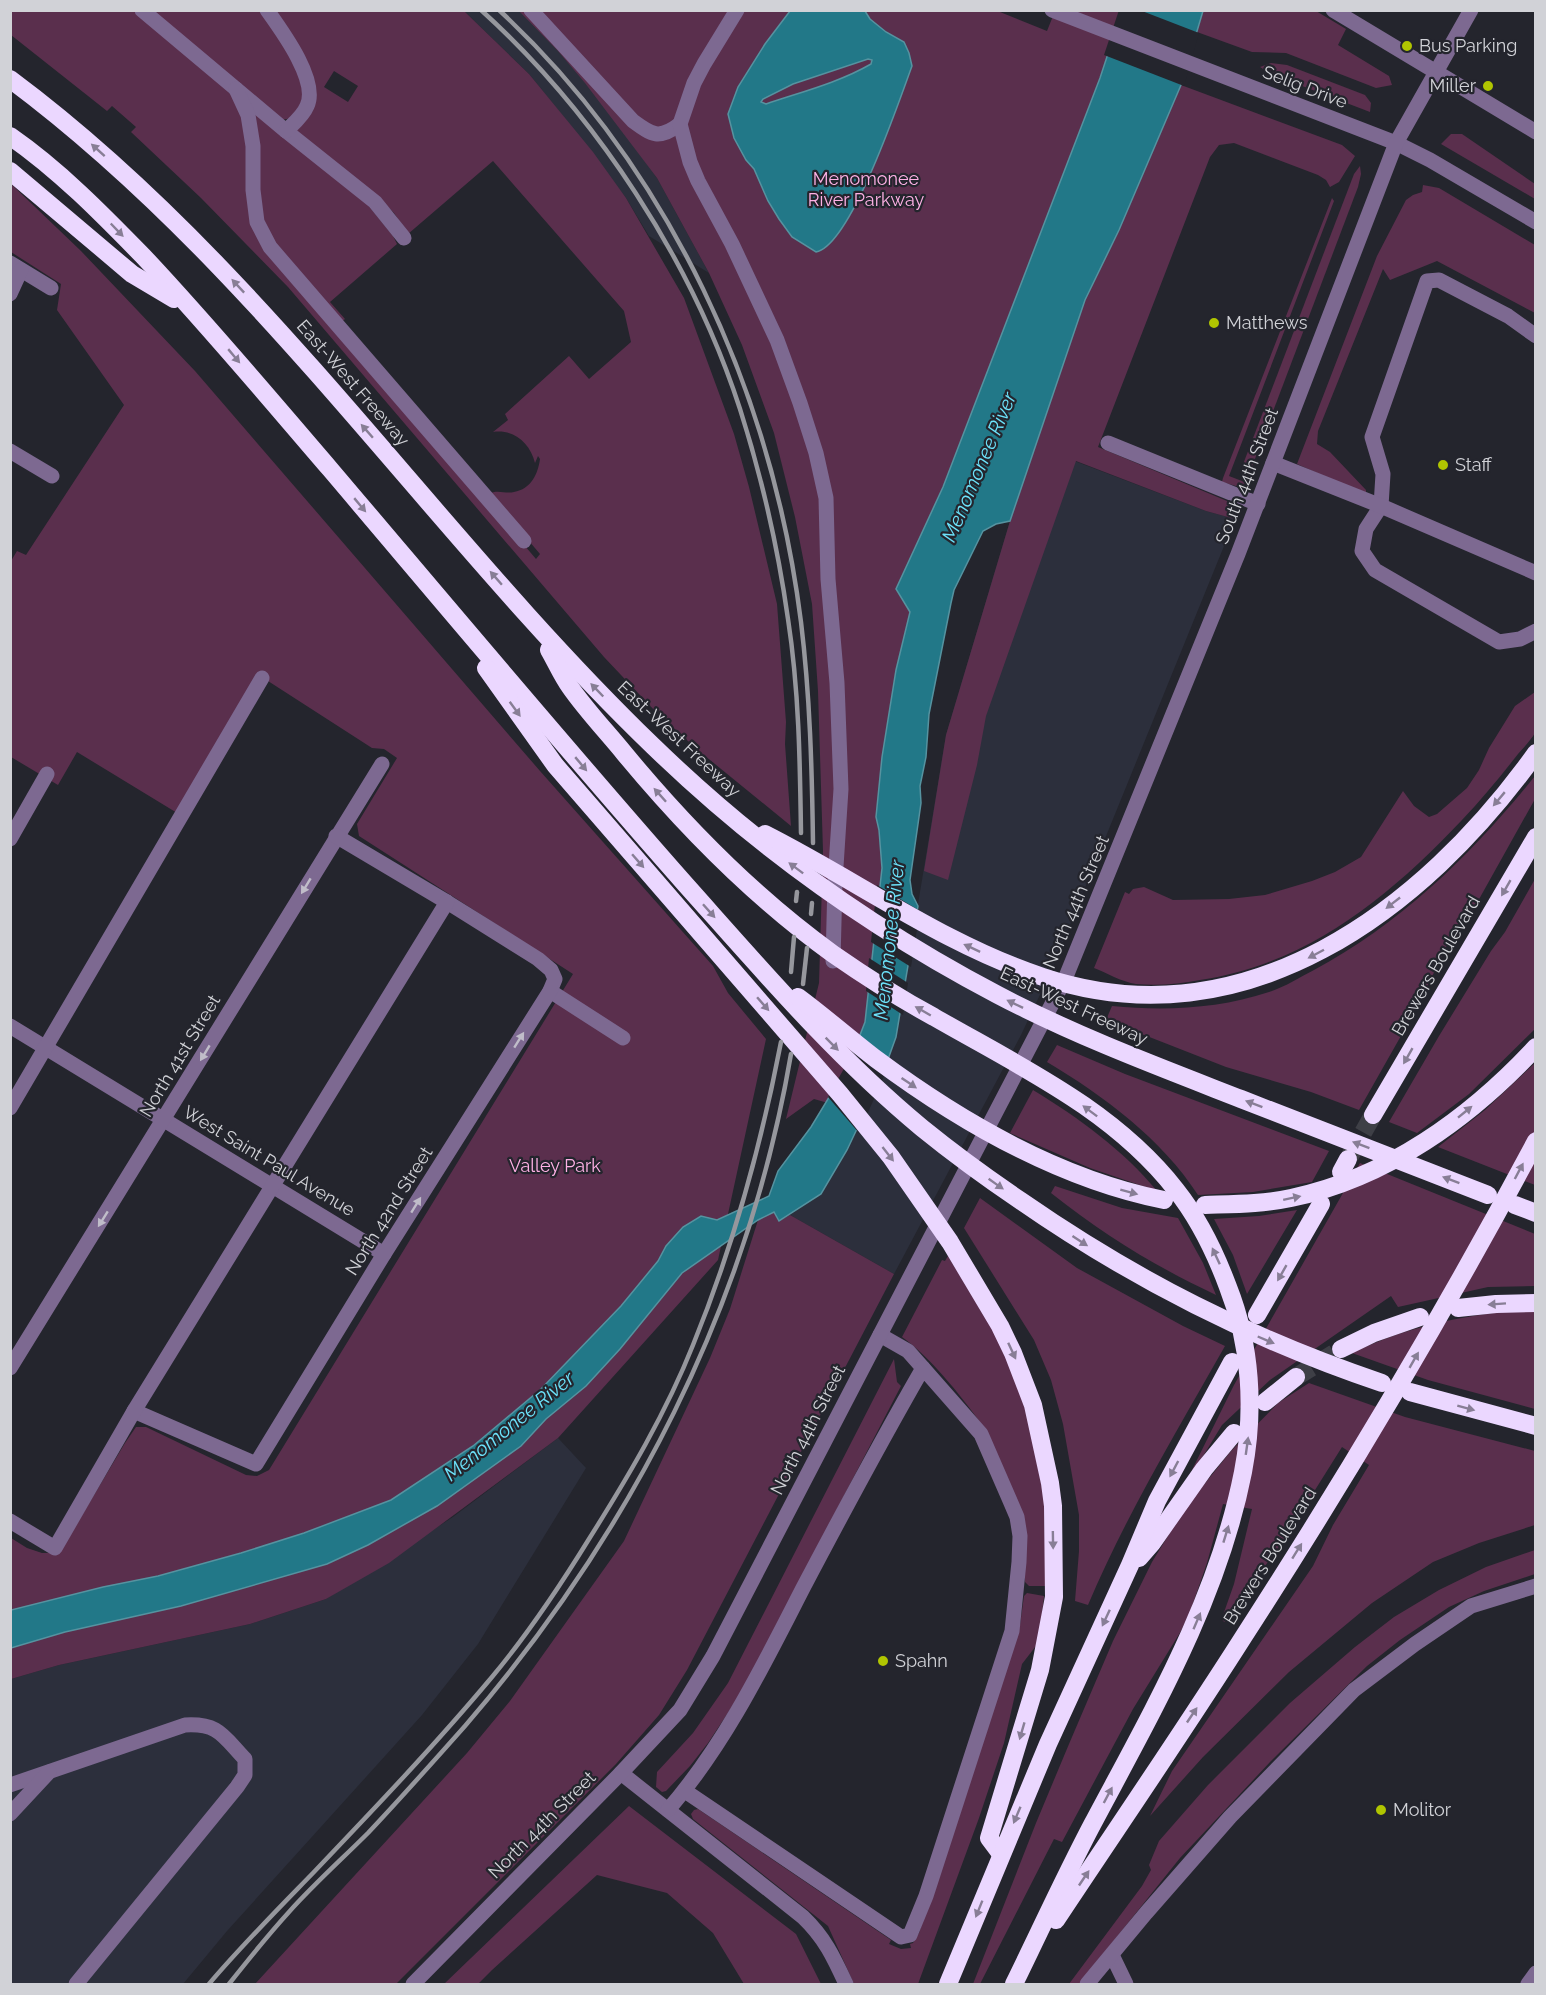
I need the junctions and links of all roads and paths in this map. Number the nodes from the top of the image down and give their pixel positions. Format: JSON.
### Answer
{"nodes":[{"id":1,"x":142,"y":10,"type":"edge"},
{"id":2,"x":267,"y":10,"type":"edge"},
{"id":3,"x":531,"y":10,"type":"edge"},
{"id":4,"x":737,"y":10,"type":"edge"},
{"id":5,"x":1052,"y":10,"type":"edge"},
{"id":6,"x":1333,"y":10,"type":"edge"},
{"id":7,"x":1471,"y":10,"type":"edge"},
{"id":8,"x":1436,"y":72,"type":"junction"},
{"id":9,"x":10,"y":79,"type":"edge"},
{"id":10,"x":236,"y":89,"type":"junction"},
{"id":11,"x":680,"y":124,"type":"junction"},
{"id":12,"x":286,"y":131,"type":"junction"},
{"id":13,"x":1536,"y":132,"type":"edge"},
{"id":14,"x":10,"y":136,"type":"edge"},
{"id":15,"x":1396,"y":143,"type":"junction"},
{"id":16,"x":10,"y":171,"type":"edge"},
{"id":17,"x":1536,"y":222,"type":"edge"},
{"id":18,"x":404,"y":238,"type":"dead end"},
{"id":19,"x":16,"y":267,"type":"edge"},
{"id":20,"x":51,"y":288,"type":"dead end"},
{"id":21,"x":10,"y":294,"type":"edge"},
{"id":22,"x":196,"y":312,"type":"junction"},
{"id":23,"x":1536,"y":336,"type":"edge"},
{"id":24,"x":1108,"y":443,"type":"dead end"},
{"id":25,"x":10,"y":451,"type":"edge"},
{"id":26,"x":1274,"y":463,"type":"junction"},
{"id":27,"x":52,"y":476,"type":"dead end"},
{"id":28,"x":1258,"y":504,"type":"junction"},
{"id":29,"x":1381,"y":506,"type":"junction"},
{"id":30,"x":524,"y":541,"type":"dead end"},
{"id":31,"x":1536,"y":573,"type":"edge"},
{"id":32,"x":435,"y":592,"type":"junction"},
{"id":33,"x":534,"y":622,"type":"junction"},
{"id":34,"x":1536,"y":631,"type":"edge"},
{"id":35,"x":262,"y":678,"type":"dead end"},
{"id":36,"x":1536,"y":753,"type":"edge"},
{"id":37,"x":382,"y":764,"type":"dead end"},
{"id":38,"x":47,"y":774,"type":"dead end"},
{"id":39,"x":731,"y":817,"type":"junction"},
{"id":40,"x":1131,"y":821,"type":"joint"},
{"id":41,"x":336,"y":836,"type":"junction"},
{"id":42,"x":1536,"y":837,"type":"edge"},
{"id":43,"x":10,"y":839,"type":"edge"},
{"id":44,"x":447,"y":902,"type":"junction"},
{"id":45,"x":833,"y":964,"type":"dead end"},
{"id":46,"x":763,"y":971,"type":"junction"},
{"id":47,"x":552,"y":985,"type":"junction"},
{"id":48,"x":10,"y":1026,"type":"edge"},
{"id":49,"x":623,"y":1038,"type":"dead end"},
{"id":50,"x":1536,"y":1047,"type":"edge"},
{"id":51,"x":47,"y":1048,"type":"junction"},
{"id":52,"x":10,"y":1108,"type":"edge"},
{"id":53,"x":1373,"y":1115,"type":"tunnel mouth"},
{"id":54,"x":164,"y":1120,"type":"junction"},
{"id":55,"x":1536,"y":1141,"type":"edge"},
{"id":56,"x":274,"y":1187,"type":"junction"},
{"id":57,"x":1488,"y":1195,"type":"dead end"},
{"id":58,"x":1164,"y":1200,"type":"dead end"},
{"id":59,"x":1322,"y":1204,"type":"dead end"},
{"id":60,"x":1205,"y":1205,"type":"dead end"},
{"id":61,"x":1515,"y":1205,"type":"dead end"},
{"id":62,"x":1536,"y":1213,"type":"edge"},
{"id":63,"x":384,"y":1254,"type":"junction"},
{"id":64,"x":1536,"y":1303,"type":"edge"},
{"id":65,"x":1458,"y":1308,"type":"dead end"},
{"id":66,"x":1257,"y":1315,"type":"dead end"},
{"id":67,"x":1420,"y":1317,"type":"dead end"},
{"id":68,"x":880,"y":1335,"type":"junction"},
{"id":69,"x":1341,"y":1349,"type":"tunnel mouth"},
{"id":70,"x":1232,"y":1362,"type":"dead end"},
{"id":71,"x":10,"y":1368,"type":"edge"},
{"id":72,"x":923,"y":1368,"type":"junction"},
{"id":73,"x":1296,"y":1377,"type":"tunnel mouth"},
{"id":74,"x":1378,"y":1382,"type":"dead end"},
{"id":75,"x":1410,"y":1392,"type":"dead end"},
{"id":76,"x":1265,"y":1402,"type":"dead end"},
{"id":77,"x":134,"y":1411,"type":"junction"},
{"id":78,"x":1536,"y":1426,"type":"edge"},
{"id":79,"x":1234,"y":1432,"type":"dead end"},
{"id":80,"x":10,"y":1521,"type":"edge"},
{"id":81,"x":1130,"y":1565,"type":"junction"},
{"id":82,"x":1536,"y":1586,"type":"edge"},
{"id":83,"x":50,"y":1771,"type":"junction"},
{"id":84,"x":621,"y":1773,"type":"junction"},
{"id":85,"x":10,"y":1785,"type":"edge"},
{"id":86,"x":685,"y":1791,"type":"junction"},
{"id":87,"x":668,"y":1810,"type":"junction"},
{"id":88,"x":10,"y":1814,"type":"edge"},
{"id":89,"x":1001,"y":1854,"type":"junction"},
{"id":90,"x":1112,"y":1955,"type":"junction"},
{"id":91,"x":1536,"y":1973,"type":"edge"},
{"id":92,"x":1015,"y":1982,"type":"edge"},
{"id":93,"x":75,"y":1984,"type":"edge"},
{"id":94,"x":413,"y":1984,"type":"edge"},
{"id":95,"x":846,"y":1984,"type":"edge"},
{"id":96,"x":948,"y":1984,"type":"edge"},
{"id":97,"x":1087,"y":1984,"type":"edge"},
{"id":98,"x":1126,"y":1984,"type":"edge"},
{"id":99,"x":1527,"y":1984,"type":"edge"}],
"edges":[{"from":1,"to":10,"type":"street"},
{"from":2,"to":12,"type":"street"},
{"from":3,"to":11,"type":"street"},
{"from":4,"to":11,"type":"street"},
{"from":5,"to":15,"type":"street","name":"Selig Drive"},
{"from":6,"to":8,"type":"street"},
{"from":7,"to":8,"type":"street","name":"South 44th Street"},
{"from":8,"to":13,"type":"street"},
{"from":8,"to":15,"type":"street","name":"South 44th Street"},
{"from":33,"to":9,"type":"highway","name":"East-West Freeway","one_way":true},
{"from":10,"to":12,"type":"street"},
{"from":10,"to":30,"type":"street"},
{"from":11,"to":45,"type":"street"},
{"from":12,"to":18,"type":"street"},
{"from":14,"to":22,"type":"highway","one_way":true},
{"from":15,"to":17,"type":"street","name":"Selig Drive"},
{"from":15,"to":26,"type":"street","name":"South 44th Street"},
{"from":16,"to":22,"type":"highway"},
{"from":19,"to":20,"type":"street"},
{"from":19,"to":21,"type":"street"},
{"from":22,"to":32,"type":"highway","one_way":true},
{"from":23,"to":29,"type":"street"},
{"from":24,"to":28,"type":"street"},
{"from":25,"to":27,"type":"street"},
{"from":26,"to":28,"type":"street","name":"South 44th Street"},
{"from":26,"to":29,"type":"street"},
{"from":28,"to":40,"type":"street","name":"South 44th Street"},
{"from":29,"to":31,"type":"street"},
{"from":29,"to":34,"type":"street"},
{"from":32,"to":46,"type":"highway","one_way":true},
{"from":32,"to":89,"type":"highway","one_way":true},
{"from":39,"to":33,"type":"highway","name":"East-West Freeway","one_way":true},
{"from":92,"to":33,"type":"highway","one_way":true},
{"from":35,"to":51,"type":"street"},
{"from":36,"to":39,"type":"highway","one_way":true},
{"from":37,"to":41,"type":"street","name":"North 41st Street"},
{"from":38,"to":43,"type":"street"},
{"from":57,"to":39,"type":"highway","name":"East-West Freeway","one_way":true},
{"from":40,"to":68,"type":"street","name":"North 44th Street"},
{"from":41,"to":44,"type":"street"},
{"from":41,"to":54,"type":"street","name":"North 41st Street","one_way":true},
{"from":42,"to":53,"type":"highway","name":"Brewers Boulevard","one_way":true},
{"from":44,"to":47,"type":"street"},
{"from":44,"to":56,"type":"street"},
{"from":46,"to":58,"type":"highway","one_way":true},
{"from":46,"to":74,"type":"highway","one_way":true},
{"from":47,"to":49,"type":"street"},
{"from":63,"to":47,"type":"street","name":"North 42nd Street","one_way":true},
{"from":48,"to":51,"type":"street","name":"West Saint Paul Avenue"},
{"from":60,"to":50,"type":"highway","one_way":true},
{"from":51,"to":52,"type":"street"},
{"from":51,"to":54,"type":"street","name":"West Saint Paul Avenue"},
{"from":54,"to":56,"type":"street","name":"West Saint Paul Avenue"},
{"from":54,"to":71,"type":"street","name":"North 41st Street","one_way":true},
{"from":92,"to":55,"type":"highway","name":"Brewers Boulevard","one_way":true},
{"from":56,"to":63,"type":"street","name":"West Saint Paul Avenue"},
{"from":56,"to":77,"type":"street"},
{"from":59,"to":66,"type":"highway","one_way":true},
{"from":61,"to":62,"type":"highway"},
{"from":63,"to":77,"type":"street","name":"North 42nd Street"},
{"from":64,"to":65,"type":"highway","one_way":true},
{"from":67,"to":69,"type":"highway"},
{"from":68,"to":72,"type":"street"},
{"from":68,"to":84,"type":"street","name":"North 44th Street"},
{"from":70,"to":81,"type":"highway","one_way":true},
{"from":72,"to":86,"type":"street"},
{"from":72,"to":86,"type":"street"},
{"from":73,"to":76,"type":"highway"},
{"from":75,"to":78,"type":"highway","one_way":true},
{"from":77,"to":80,"type":"street"},
{"from":79,"to":81,"type":"highway"},
{"from":81,"to":89,"type":"highway","one_way":true},
{"from":82,"to":90,"type":"street"},
{"from":83,"to":85,"type":"street"},
{"from":83,"to":88,"type":"street"},
{"from":83,"to":93,"type":"street"},
{"from":84,"to":87,"type":"street"},
{"from":84,"to":94,"type":"street","name":"North 44th Street"},
{"from":86,"to":87,"type":"street"},
{"from":87,"to":95,"type":"street"},
{"from":89,"to":96,"type":"highway","one_way":true},
{"from":90,"to":97,"type":"street"},
{"from":90,"to":98,"type":"street"},
{"from":91,"to":99,"type":"street"}]}
